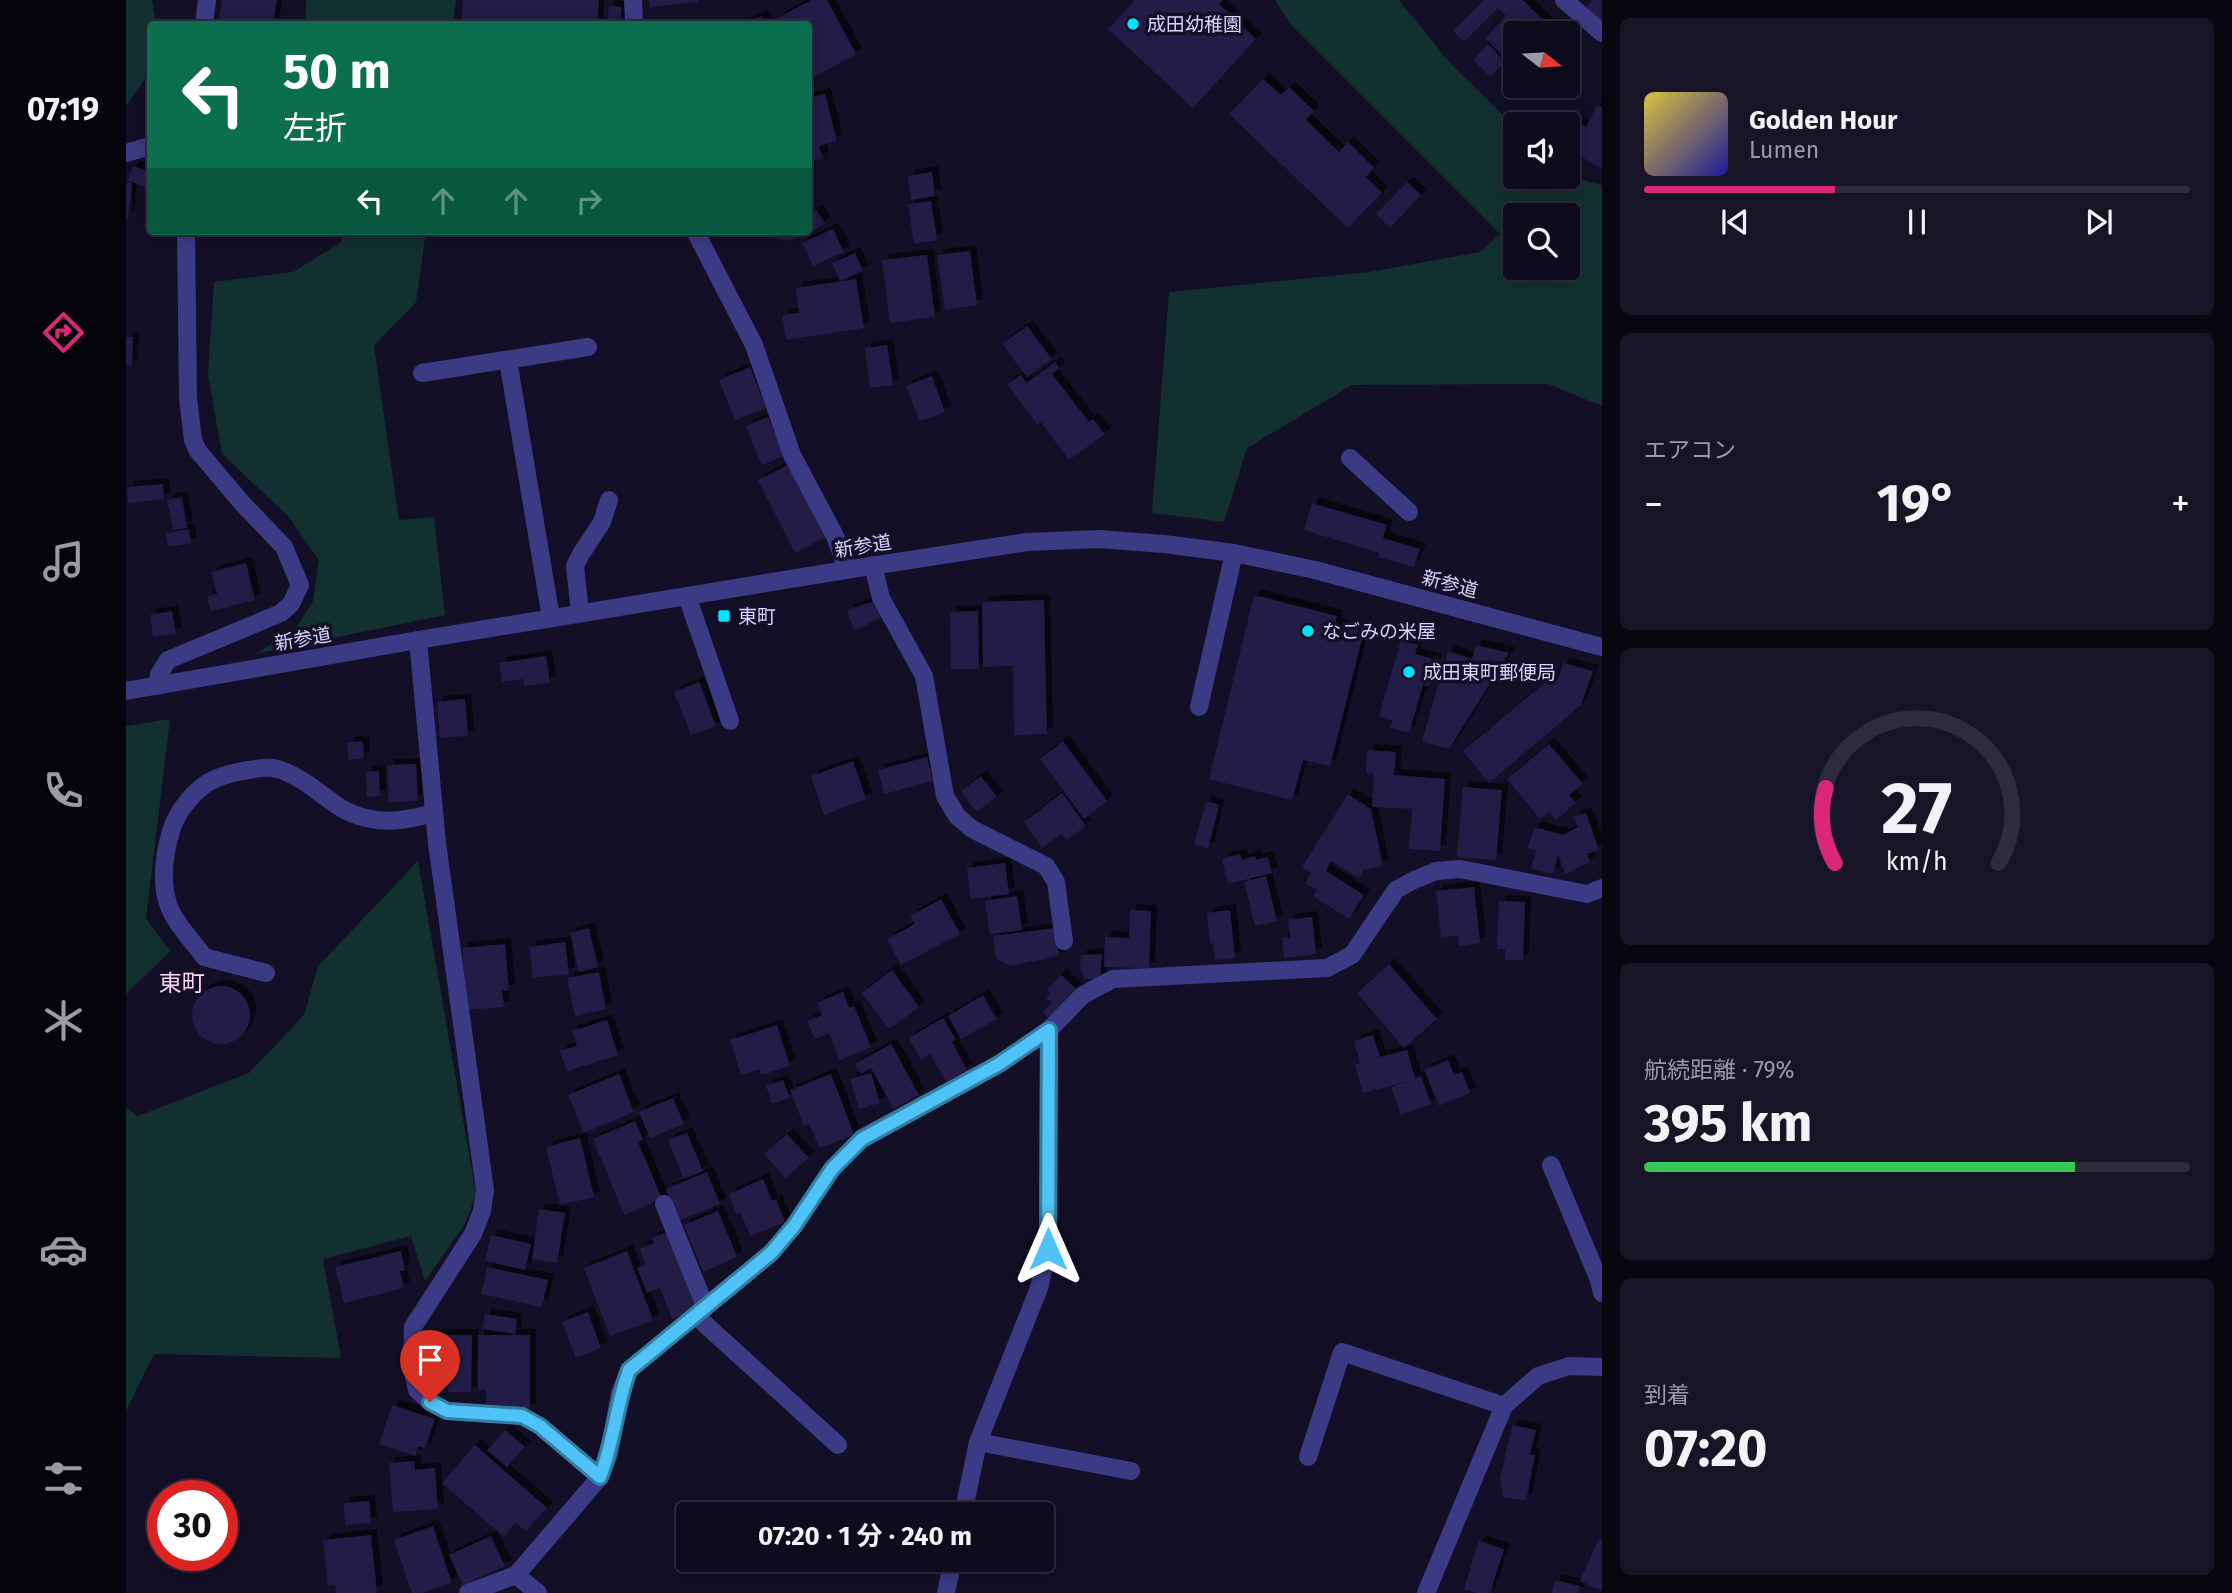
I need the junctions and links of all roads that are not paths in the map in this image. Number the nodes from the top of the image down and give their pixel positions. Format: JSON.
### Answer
{"nodes":[{"id":1,"x":207,"y":0,"type":"edge"},
{"id":2,"x":634,"y":0,"type":"edge"},
{"id":3,"x":1564,"y":0,"type":"edge"},
{"id":4,"x":204,"y":21,"type":"edge"},
{"id":5,"x":634,"y":21,"type":"edge"},
{"id":6,"x":1602,"y":33,"type":"edge"},
{"id":7,"x":147,"y":147,"type":"edge"},
{"id":8,"x":126,"y":153,"type":"edge"},
{"id":9,"x":186,"y":235,"type":"edge"},
{"id":10,"x":697,"y":235,"type":"edge"},
{"id":11,"x":588,"y":347,"type":"dead end"},
{"id":12,"x":508,"y":360,"type":"junction"},
{"id":13,"x":422,"y":373,"type":"dead end"},
{"id":14,"x":1350,"y":458,"type":"dead end"},
{"id":15,"x":609,"y":500,"type":"dead end"},
{"id":16,"x":1409,"y":512,"type":"dead end"},
{"id":17,"x":1234,"y":553,"type":"junction"},
{"id":18,"x":873,"y":565,"type":"junction"},
{"id":19,"x":847,"y":569,"type":"junction"},
{"id":20,"x":687,"y":596,"type":"junction"},
{"id":21,"x":580,"y":613,"type":"junction"},
{"id":22,"x":551,"y":618,"type":"junction"},
{"id":23,"x":418,"y":640,"type":"junction"},
{"id":24,"x":1602,"y":647,"type":"edge"},
{"id":25,"x":158,"y":686,"type":"junction"},
{"id":26,"x":126,"y":691,"type":"edge"},
{"id":27,"x":1199,"y":706,"type":"dead end"},
{"id":28,"x":730,"y":721,"type":"dead end"},
{"id":29,"x":434,"y":813,"type":"junction"},
{"id":30,"x":1602,"y":888,"type":"edge"},
{"id":31,"x":1064,"y":941,"type":"dead end"},
{"id":32,"x":266,"y":972,"type":"dead end"},
{"id":33,"x":1049,"y":1030,"type":"junction"},
{"id":34,"x":1551,"y":1165,"type":"dead end"},
{"id":35,"x":664,"y":1204,"type":"dead end"},
{"id":36,"x":1601,"y":1284,"type":"edge"},
{"id":37,"x":700,"y":1310,"type":"junction"},
{"id":38,"x":1602,"y":1367,"type":"edge"},
{"id":39,"x":1504,"y":1406,"type":"junction"},
{"id":40,"x":978,"y":1443,"type":"junction"},
{"id":41,"x":838,"y":1445,"type":"dead end"},
{"id":42,"x":1308,"y":1457,"type":"dead end"},
{"id":43,"x":1131,"y":1471,"type":"dead end"},
{"id":44,"x":600,"y":1477,"type":"junction"},
{"id":45,"x":966,"y":1502,"type":"edge"},
{"id":46,"x":950,"y":1572,"type":"edge"},
{"id":47,"x":516,"y":1575,"type":"junction"},
{"id":48,"x":468,"y":1593,"type":"edge"},
{"id":49,"x":538,"y":1593,"type":"edge"},
{"id":50,"x":946,"y":1593,"type":"edge"},
{"id":51,"x":1426,"y":1593,"type":"edge"}],
"edges":[{"from":1,"to":4,"type":"street"},
{"from":2,"to":5,"type":"street"},
{"from":3,"to":6,"type":"street"},
{"from":7,"to":8,"type":"street"},
{"from":9,"to":25,"type":"street"},
{"from":10,"to":19,"type":"street"},
{"from":11,"to":12,"type":"street"},
{"from":12,"to":13,"type":"street"},
{"from":12,"to":22,"type":"street"},
{"from":14,"to":16,"type":"street"},
{"from":15,"to":21,"type":"street"},
{"from":17,"to":18,"type":"street","name":"新参道"},
{"from":17,"to":24,"type":"street","name":"新参道"},
{"from":17,"to":27,"type":"street"},
{"from":18,"to":19,"type":"street","name":"新参道"},
{"from":18,"to":31,"type":"street"},
{"from":19,"to":20,"type":"street","name":"新参道"},
{"from":20,"to":21,"type":"street","name":"新参道"},
{"from":20,"to":28,"type":"street"},
{"from":21,"to":22,"type":"street","name":"新参道"},
{"from":22,"to":23,"type":"street","name":"新参道"},
{"from":23,"to":25,"type":"street","name":"新参道"},
{"from":23,"to":29,"type":"street"},
{"from":25,"to":26,"type":"street","name":"新参道"},
{"from":29,"to":32,"type":"street"},
{"from":29,"to":44,"type":"street"},
{"from":30,"to":33,"type":"street"},
{"from":33,"to":37,"type":"street"},
{"from":33,"to":40,"type":"street"},
{"from":34,"to":36,"type":"street"},
{"from":35,"to":37,"type":"street"},
{"from":37,"to":41,"type":"street"},
{"from":37,"to":44,"type":"street"},
{"from":38,"to":39,"type":"street"},
{"from":39,"to":42,"type":"street"},
{"from":39,"to":51,"type":"street"},
{"from":40,"to":43,"type":"street"},
{"from":40,"to":45,"type":"street"},
{"from":44,"to":47,"type":"street"},
{"from":46,"to":50,"type":"street"},
{"from":47,"to":48,"type":"street"},
{"from":47,"to":49,"type":"street"}]}
